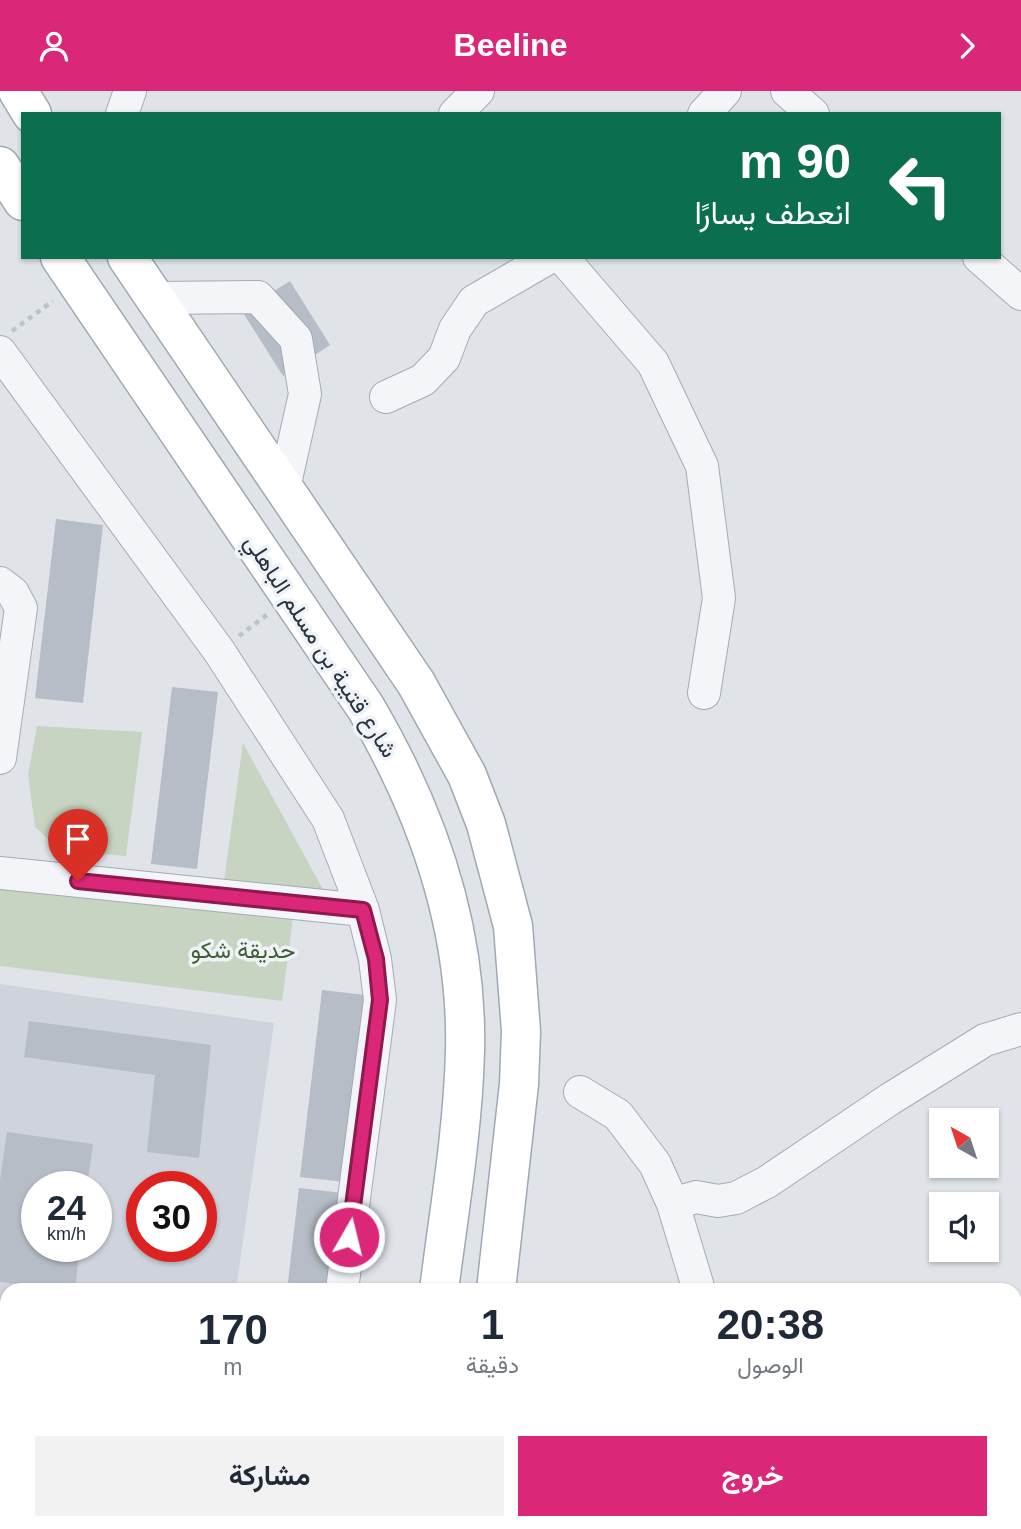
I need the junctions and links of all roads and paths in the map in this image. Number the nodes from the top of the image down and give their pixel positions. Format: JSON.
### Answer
{"nodes":[{"id":1,"x":18,"y":91,"type":"edge"},
{"id":2,"x":130,"y":91,"type":"edge"},
{"id":3,"x":478,"y":91,"type":"edge"},
{"id":4,"x":725,"y":91,"type":"edge"},
{"id":5,"x":787,"y":91,"type":"edge"},
{"id":6,"x":31,"y":112,"type":"edge"},
{"id":7,"x":123,"y":112,"type":"edge"},
{"id":8,"x":457,"y":112,"type":"edge"},
{"id":9,"x":706,"y":112,"type":"edge"},
{"id":10,"x":811,"y":112,"type":"edge"},
{"id":11,"x":0,"y":166,"type":"edge"},
{"id":12,"x":21,"y":198,"type":"edge"},
{"id":13,"x":128,"y":259,"type":"edge"},
{"id":14,"x":547,"y":259,"type":"edge"},
{"id":15,"x":564,"y":259,"type":"edge"},
{"id":16,"x":981,"y":259,"type":"edge"},
{"id":17,"x":68,"y":270,"type":"edge"},
{"id":18,"x":1021,"y":293,"type":"edge"},
{"id":19,"x":155,"y":298,"type":"junction"},
{"id":20,"x":6,"y":342,"type":"edge"},
{"id":21,"x":386,"y":397,"type":"dead end"},
{"id":22,"x":284,"y":488,"type":"junction"},
{"id":23,"x":0,"y":583,"type":"edge"},
{"id":24,"x":272,"y":611,"type":"dead end"},
{"id":25,"x":219,"y":652,"type":"junction"},
{"id":26,"x":704,"y":693,"type":"dead end"},
{"id":27,"x":0,"y":758,"type":"edge"},
{"id":28,"x":0,"y":873,"type":"edge"},
{"id":29,"x":363,"y":910,"type":"junction"},
{"id":30,"x":1021,"y":1029,"type":"edge"},
{"id":31,"x":580,"y":1092,"type":"dead end"},
{"id":32,"x":673,"y":1204,"type":"junction"},
{"id":33,"x":343,"y":1283,"type":"edge"},
{"id":34,"x":440,"y":1283,"type":"edge"},
{"id":35,"x":497,"y":1283,"type":"edge"},
{"id":36,"x":697,"y":1283,"type":"edge"}],
"edges":[{"from":1,"to":6,"type":"main road"},
{"from":2,"to":7,"type":"street"},
{"from":3,"to":8,"type":"street"},
{"from":4,"to":9,"type":"street"},
{"from":5,"to":10,"type":"street"},
{"from":11,"to":12,"type":"main road"},
{"from":13,"to":19,"type":"main road"},
{"from":14,"to":21,"type":"street"},
{"from":15,"to":26,"type":"street"},
{"from":16,"to":18,"type":"street"},
{"from":17,"to":20,"type":"path"},
{"from":17,"to":34,"type":"main road","name":"شارع قتيبة بن مسلم الباهلي"},
{"from":19,"to":22,"type":"main road"},
{"from":19,"to":22,"type":"street"},
{"from":20,"to":25,"type":"street"},
{"from":22,"to":35,"type":"main road"},
{"from":23,"to":27,"type":"street"},
{"from":24,"to":25,"type":"path"},
{"from":25,"to":29,"type":"street"},
{"from":28,"to":29,"type":"street"},
{"from":29,"to":33,"type":"street"},
{"from":30,"to":32,"type":"street"},
{"from":31,"to":32,"type":"street"},
{"from":32,"to":36,"type":"street"}]}
